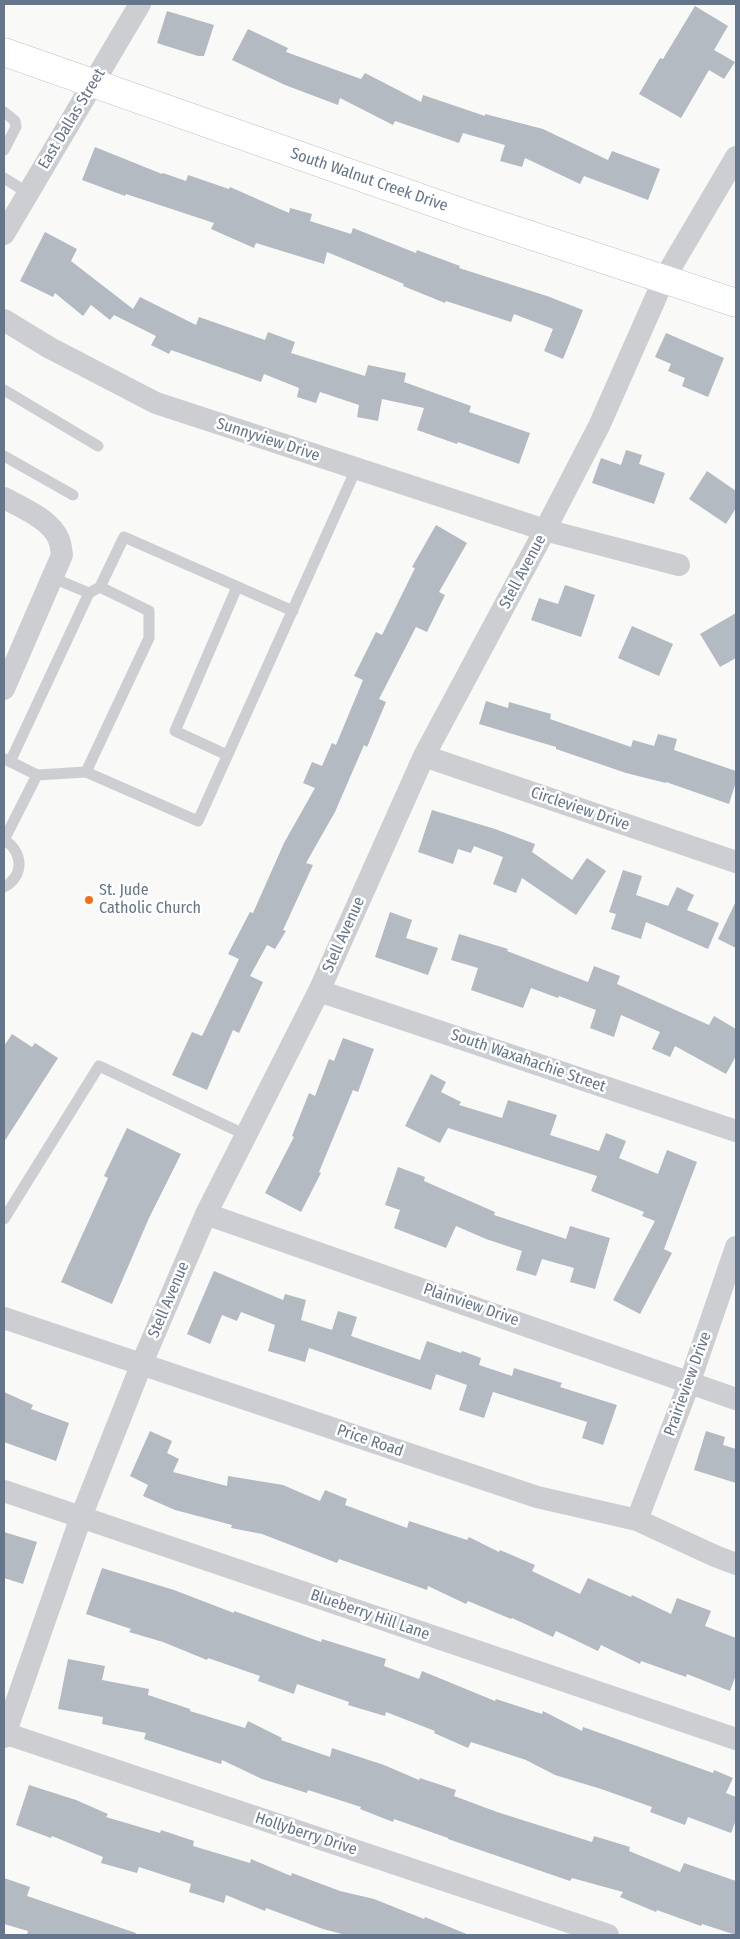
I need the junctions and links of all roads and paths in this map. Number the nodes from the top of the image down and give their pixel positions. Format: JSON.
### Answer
{"nodes":[{"id":1,"x":140,"y":4,"type":"edge"},
{"id":2,"x":4,"y":52,"type":"edge"},
{"id":3,"x":93,"y":83,"type":"junction"},
{"id":4,"x":4,"y":112,"type":"edge"},
{"id":5,"x":4,"y":150,"type":"edge"},
{"id":6,"x":736,"y":157,"type":"edge"},
{"id":7,"x":4,"y":178,"type":"edge"},
{"id":8,"x":28,"y":193,"type":"junction"},
{"id":9,"x":4,"y":234,"type":"edge"},
{"id":10,"x":664,"y":279,"type":"junction"},
{"id":11,"x":736,"y":303,"type":"edge"},
{"id":12,"x":4,"y":320,"type":"edge"},
{"id":13,"x":4,"y":390,"type":"edge"},
{"id":14,"x":98,"y":446,"type":"dead end"},
{"id":15,"x":4,"y":456,"type":"edge"},
{"id":16,"x":356,"y":469,"type":"junction"},
{"id":17,"x":73,"y":495,"type":"dead end"},
{"id":18,"x":4,"y":498,"type":"edge"},
{"id":19,"x":545,"y":530,"type":"junction"},
{"id":20,"x":679,"y":565,"type":"dead end"},
{"id":21,"x":53,"y":578,"type":"junction"},
{"id":22,"x":237,"y":586,"type":"junction"},
{"id":23,"x":100,"y":587,"type":"junction"},
{"id":24,"x":90,"y":593,"type":"junction"},
{"id":25,"x":293,"y":611,"type":"junction"},
{"id":26,"x":4,"y":686,"type":"edge"},
{"id":27,"x":227,"y":755,"type":"junction"},
{"id":28,"x":424,"y":756,"type":"junction"},
{"id":29,"x":7,"y":761,"type":"edge"},
{"id":30,"x":86,"y":772,"type":"junction"},
{"id":31,"x":37,"y":775,"type":"junction"},
{"id":32,"x":4,"y":840,"type":"edge"},
{"id":33,"x":736,"y":862,"type":"edge"},
{"id":34,"x":4,"y":887,"type":"edge"},
{"id":35,"x":319,"y":991,"type":"junction"},
{"id":36,"x":736,"y":1131,"type":"edge"},
{"id":37,"x":246,"y":1135,"type":"junction"},
{"id":38,"x":206,"y":1214,"type":"junction"},
{"id":39,"x":4,"y":1219,"type":"edge"},
{"id":40,"x":736,"y":1247,"type":"edge"},
{"id":41,"x":4,"y":1318,"type":"edge"},
{"id":42,"x":142,"y":1364,"type":"junction"},
{"id":43,"x":690,"y":1381,"type":"junction"},
{"id":44,"x":736,"y":1399,"type":"edge"},
{"id":45,"x":4,"y":1491,"type":"edge"},
{"id":46,"x":80,"y":1517,"type":"junction"},
{"id":47,"x":637,"y":1520,"type":"junction"},
{"id":48,"x":736,"y":1564,"type":"edge"},
{"id":49,"x":4,"y":1735,"type":"edge"},
{"id":50,"x":736,"y":1738,"type":"edge"},
{"id":51,"x":608,"y":1935,"type":"edge"}],
"edges":[{"from":1,"to":3,"type":"street","name":"East Dallas Street"},
{"from":2,"to":3,"type":"street","name":"South Walnut Creek Drive"},
{"from":3,"to":8,"type":"street","name":"East Dallas Street"},
{"from":3,"to":10,"type":"street","name":"South Walnut Creek Drive"},
{"from":4,"to":5,"type":"lane"},
{"from":6,"to":10,"type":"street","name":"Stell Avenue"},
{"from":7,"to":8,"type":"lane"},
{"from":8,"to":9,"type":"street","name":"East Dallas Street"},
{"from":10,"to":11,"type":"street","name":"South Walnut Creek Drive"},
{"from":10,"to":19,"type":"street","name":"Stell Avenue"},
{"from":12,"to":16,"type":"street","name":"Sunnyview Drive"},
{"from":13,"to":14,"type":"lane"},
{"from":15,"to":17,"type":"lane"},
{"from":16,"to":19,"type":"street","name":"Sunnyview Drive"},
{"from":16,"to":25,"type":"lane"},
{"from":18,"to":21,"type":"street"},
{"from":19,"to":20,"type":"street","name":"Sunnyview Drive"},
{"from":19,"to":28,"type":"street","name":"Stell Avenue"},
{"from":21,"to":24,"type":"lane"},
{"from":21,"to":26,"type":"street"},
{"from":22,"to":23,"type":"lane"},
{"from":22,"to":25,"type":"lane"},
{"from":22,"to":27,"type":"lane"},
{"from":23,"to":24,"type":"lane"},
{"from":23,"to":30,"type":"lane"},
{"from":24,"to":29,"type":"lane"},
{"from":25,"to":27,"type":"lane"},
{"from":27,"to":30,"type":"lane"},
{"from":28,"to":33,"type":"street","name":"Circleview Drive"},
{"from":28,"to":35,"type":"street","name":"Stell Avenue"},
{"from":29,"to":31,"type":"lane"},
{"from":30,"to":31,"type":"lane"},
{"from":31,"to":32,"type":"lane"},
{"from":32,"to":34,"type":"lane"},
{"from":35,"to":36,"type":"street","name":"South Waxahachie Street"},
{"from":35,"to":37,"type":"street","name":"Stell Avenue"},
{"from":37,"to":38,"type":"street","name":"Stell Avenue"},
{"from":37,"to":39,"type":"lane"},
{"from":38,"to":42,"type":"street","name":"Stell Avenue"},
{"from":38,"to":43,"type":"street","name":"Plainview Drive"},
{"from":40,"to":43,"type":"street","name":"Prairieview Drive"},
{"from":41,"to":42,"type":"street","name":"Price Road"},
{"from":42,"to":46,"type":"street","name":"Stell Avenue"},
{"from":42,"to":47,"type":"street","name":"Price Road"},
{"from":43,"to":44,"type":"street","name":"Plainview Drive"},
{"from":43,"to":47,"type":"street","name":"Prairieview Drive"},
{"from":45,"to":46,"type":"street","name":"Blueberry Hill Lane"},
{"from":46,"to":49,"type":"street","name":"Stell Avenue"},
{"from":46,"to":50,"type":"street","name":"Blueberry Hill Lane"},
{"from":47,"to":48,"type":"street","name":"Price Road"},
{"from":49,"to":51,"type":"street","name":"Hollyberry Drive"}]}
